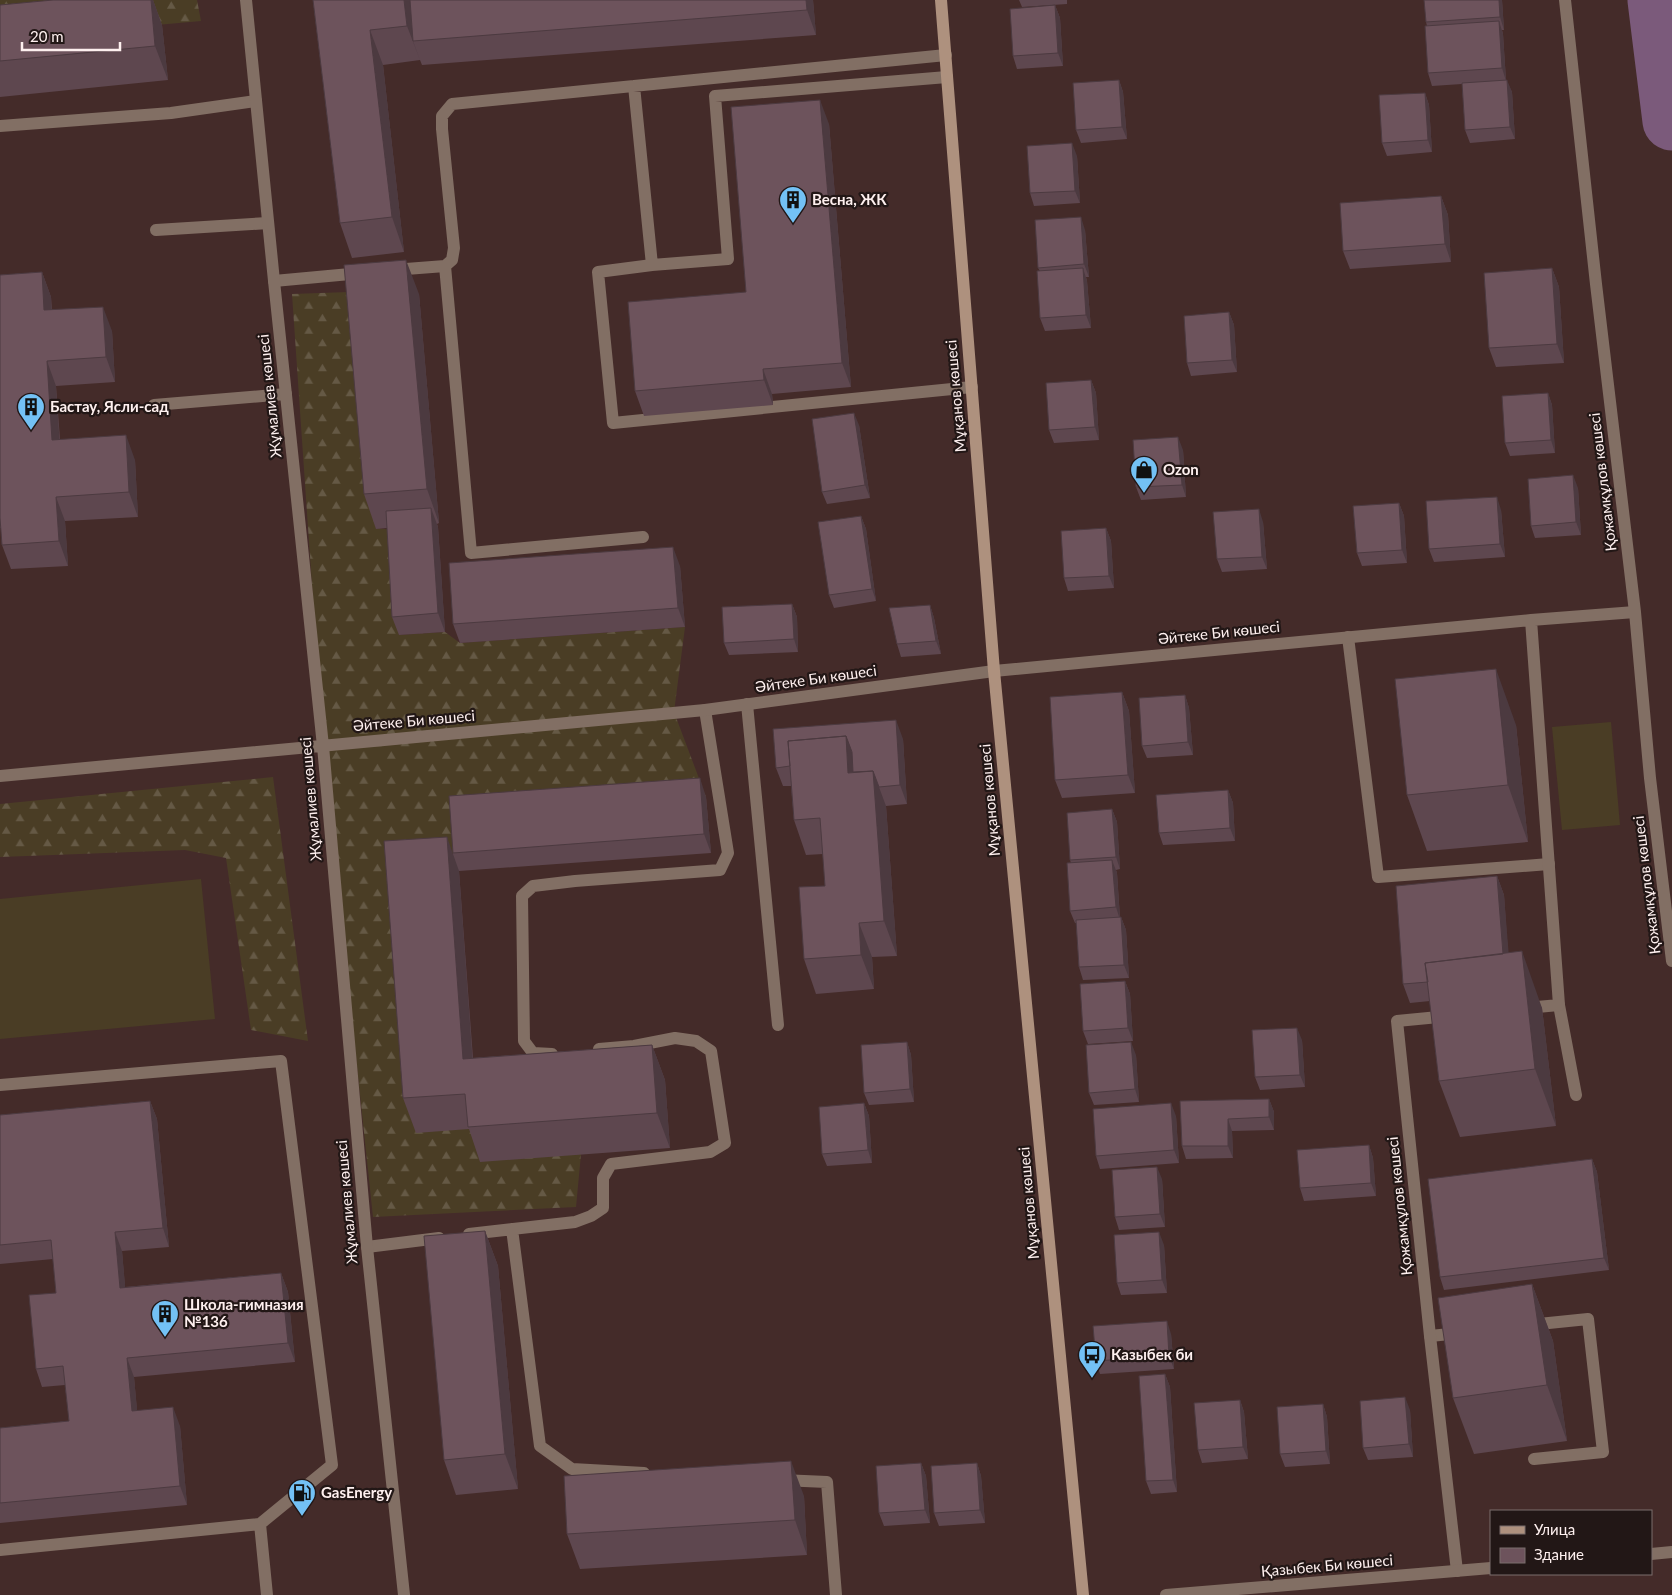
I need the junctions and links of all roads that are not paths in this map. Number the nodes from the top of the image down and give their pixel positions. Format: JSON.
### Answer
{"nodes":[{"id":1,"x":246,"y":0,"type":"edge"},
{"id":2,"x":941,"y":0,"type":"edge"},
{"id":3,"x":1565,"y":0,"type":"edge"},
{"id":4,"x":946,"y":55,"type":"junction"},
{"id":5,"x":947,"y":77,"type":"junction"},
{"id":6,"x":634,"y":86,"type":"junction"},
{"id":7,"x":256,"y":100,"type":"junction"},
{"id":8,"x":0,"y":126,"type":"edge"},
{"id":9,"x":268,"y":223,"type":"junction"},
{"id":10,"x":156,"y":230,"type":"dead end"},
{"id":11,"x":652,"y":265,"type":"junction"},
{"id":12,"x":445,"y":266,"type":"junction"},
{"id":13,"x":274,"y":281,"type":"junction"},
{"id":14,"x":972,"y":387,"type":"junction"},
{"id":15,"x":286,"y":394,"type":"junction"},
{"id":16,"x":154,"y":405,"type":"dead end"},
{"id":17,"x":643,"y":537,"type":"dead end"},
{"id":18,"x":1635,"y":612,"type":"junction"},
{"id":19,"x":1531,"y":620,"type":"junction"},
{"id":20,"x":1348,"y":637,"type":"junction"},
{"id":21,"x":994,"y":671,"type":"junction"},
{"id":22,"x":747,"y":704,"type":"junction"},
{"id":23,"x":705,"y":710,"type":"junction"},
{"id":24,"x":323,"y":746,"type":"junction"},
{"id":25,"x":0,"y":776,"type":"edge"},
{"id":26,"x":1549,"y":864,"type":"junction"},
{"id":27,"x":1672,"y":961,"type":"edge"},
{"id":28,"x":1560,"y":1005,"type":"junction"},
{"id":29,"x":1512,"y":1010,"type":"edge"},
{"id":30,"x":1464,"y":1014,"type":"edge"},
{"id":31,"x":778,"y":1025,"type":"dead end"},
{"id":32,"x":587,"y":1050,"type":"edge"},
{"id":33,"x":568,"y":1052,"type":"edge"},
{"id":34,"x":0,"y":1085,"type":"edge"},
{"id":35,"x":1576,"y":1095,"type":"dead end"},
{"id":36,"x":512,"y":1229,"type":"junction"},
{"id":37,"x":367,"y":1247,"type":"junction"},
{"id":38,"x":1519,"y":1326,"type":"edge"},
{"id":39,"x":1470,"y":1332,"type":"edge"},
{"id":40,"x":1430,"y":1336,"type":"junction"},
{"id":41,"x":1534,"y":1459,"type":"dead end"},
{"id":42,"x":660,"y":1474,"type":"edge"},
{"id":43,"x":768,"y":1479,"type":"edge"},
{"id":44,"x":260,"y":1524,"type":"junction"},
{"id":45,"x":0,"y":1550,"type":"edge"},
{"id":46,"x":1672,"y":1552,"type":"edge"},
{"id":47,"x":1652,"y":1554,"type":"edge"},
{"id":48,"x":1490,"y":1568,"type":"edge"},
{"id":49,"x":1457,"y":1571,"type":"junction"},
{"id":50,"x":267,"y":1595,"type":"edge"},
{"id":51,"x":404,"y":1595,"type":"edge"},
{"id":52,"x":836,"y":1595,"type":"edge"},
{"id":53,"x":1083,"y":1595,"type":"edge"},
{"id":54,"x":1166,"y":1595,"type":"edge"}],
"edges":[{"from":1,"to":7,"type":"street","name":"Жұмалиев көшесі"},
{"from":2,"to":4,"type":"main road","name":"Мұқанов көшесі"},
{"from":3,"to":18,"type":"street","name":"Қожамқұлов көшесі"},
{"from":4,"to":5,"type":"main road","name":"Мұқанов көшесі"},
{"from":4,"to":6,"type":"street"},
{"from":5,"to":11,"type":"street"},
{"from":5,"to":14,"type":"main road","name":"Мұқанов көшесі"},
{"from":6,"to":11,"type":"street"},
{"from":6,"to":12,"type":"street"},
{"from":7,"to":8,"type":"street"},
{"from":7,"to":9,"type":"street","name":"Жұмалиев көшесі"},
{"from":9,"to":10,"type":"street"},
{"from":9,"to":13,"type":"street","name":"Жұмалиев көшесі"},
{"from":11,"to":14,"type":"street"},
{"from":12,"to":13,"type":"street"},
{"from":12,"to":17,"type":"street"},
{"from":13,"to":15,"type":"street","name":"Жұмалиев көшесі"},
{"from":14,"to":21,"type":"main road","name":"Мұқанов көшесі"},
{"from":15,"to":16,"type":"street"},
{"from":15,"to":24,"type":"street","name":"Жұмалиев көшесі"},
{"from":18,"to":19,"type":"street","name":"Әйтеке Би көшесі"},
{"from":18,"to":27,"type":"street","name":"Қожамқұлов көшесі"},
{"from":19,"to":20,"type":"street","name":"Әйтеке Би көшесі"},
{"from":19,"to":26,"type":"street"},
{"from":20,"to":21,"type":"street","name":"Әйтеке Би көшесі"},
{"from":20,"to":26,"type":"street"},
{"from":21,"to":22,"type":"street","name":"Әйтеке Би көшесі"},
{"from":21,"to":53,"type":"main road","name":"Мұқанов көшесі"},
{"from":22,"to":23,"type":"street","name":"Әйтеке Би көшесі"},
{"from":22,"to":31,"type":"street"},
{"from":23,"to":24,"type":"street","name":"Әйтеке Би көшесі"},
{"from":23,"to":33,"type":"street"},
{"from":24,"to":25,"type":"street","name":"Әйтеке Би көшесі"},
{"from":24,"to":37,"type":"street","name":"Жұмалиев көшесі"},
{"from":26,"to":28,"type":"street"},
{"from":28,"to":29,"type":"street"},
{"from":28,"to":35,"type":"street"},
{"from":30,"to":40,"type":"street","name":"Қожамқұлов көшесі"},
{"from":32,"to":36,"type":"street"},
{"from":34,"to":44,"type":"street"},
{"from":36,"to":37,"type":"street"},
{"from":36,"to":42,"type":"street"},
{"from":37,"to":51,"type":"street","name":"Жұмалиев көшесі"},
{"from":38,"to":41,"type":"street"},
{"from":39,"to":40,"type":"street"},
{"from":40,"to":49,"type":"street","name":"Қожамқұлов көшесі"},
{"from":43,"to":52,"type":"street"},
{"from":44,"to":45,"type":"street"},
{"from":44,"to":50,"type":"street"},
{"from":46,"to":47,"type":"street"},
{"from":48,"to":49,"type":"street","name":"Қазыбек Би көшесі"},
{"from":49,"to":54,"type":"street","name":"Қазыбек Би көшесі"}]}
